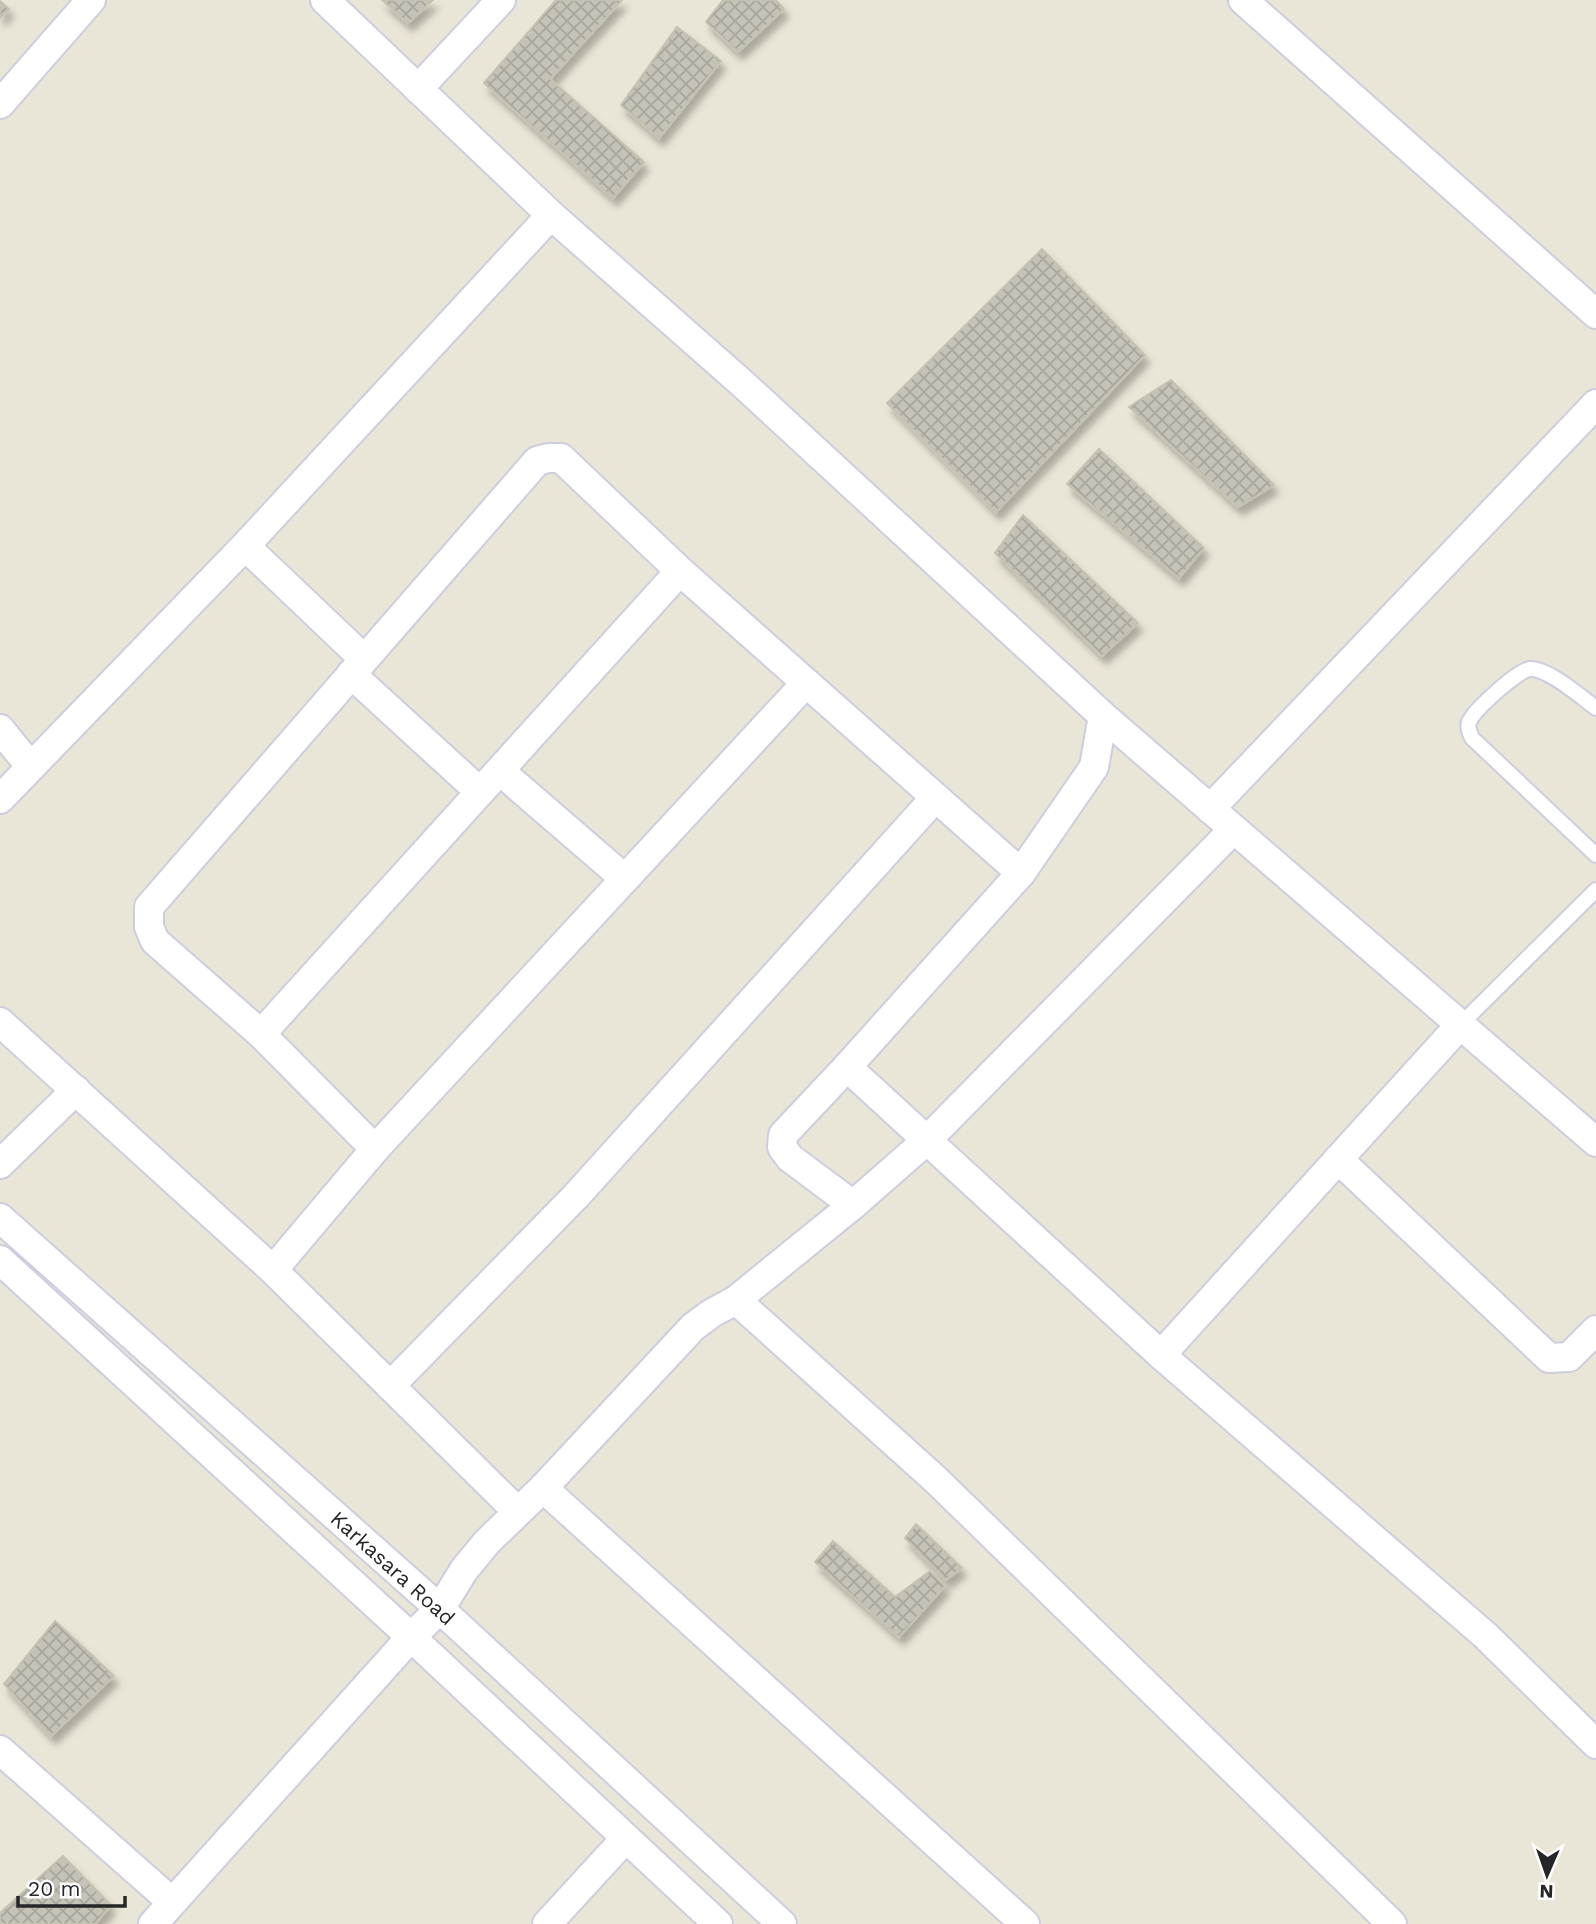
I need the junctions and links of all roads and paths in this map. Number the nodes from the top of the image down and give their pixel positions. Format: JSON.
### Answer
{"nodes":[{"id":1,"x":91,"y":0,"type":"edge"},
{"id":2,"x":325,"y":0,"type":"edge"},
{"id":3,"x":500,"y":0,"type":"edge"},
{"id":4,"x":1243,"y":0,"type":"edge"},
{"id":5,"x":418,"y":89,"type":"junction"},
{"id":6,"x":0,"y":104,"type":"edge"},
{"id":7,"x":551,"y":215,"type":"junction"},
{"id":8,"x":1596,"y":314,"type":"edge"},
{"id":9,"x":1596,"y":404,"type":"edge"},
{"id":10,"x":245,"y":546,"type":"junction"},
{"id":11,"x":680,"y":570,"type":"junction"},
{"id":12,"x":358,"y":667,"type":"junction"},
{"id":13,"x":806,"y":683,"type":"junction"},
{"id":14,"x":1596,"y":708,"type":"edge"},
{"id":15,"x":1102,"y":716,"type":"junction"},
{"id":16,"x":0,"y":729,"type":"edge"},
{"id":17,"x":30,"y":766,"type":"junction"},
{"id":18,"x":500,"y":771,"type":"junction"},
{"id":19,"x":480,"y":792,"type":"junction"},
{"id":20,"x":935,"y":798,"type":"junction"},
{"id":21,"x":0,"y":799,"type":"edge"},
{"id":22,"x":1210,"y":809,"type":"junction"},
{"id":23,"x":1233,"y":830,"type":"junction"},
{"id":24,"x":1596,"y":855,"type":"edge"},
{"id":25,"x":1021,"y":873,"type":"junction"},
{"id":26,"x":624,"y":878,"type":"junction"},
{"id":27,"x":1596,"y":890,"type":"edge"},
{"id":28,"x":0,"y":1022,"type":"edge"},
{"id":29,"x":1460,"y":1025,"type":"junction"},
{"id":30,"x":261,"y":1034,"type":"junction"},
{"id":31,"x":847,"y":1067,"type":"junction"},
{"id":32,"x":76,"y":1090,"type":"junction"},
{"id":33,"x":926,"y":1141,"type":"junction"},
{"id":34,"x":1596,"y":1142,"type":"edge"},
{"id":35,"x":375,"y":1149,"type":"junction"},
{"id":36,"x":1338,"y":1159,"type":"junction"},
{"id":37,"x":0,"y":1164,"type":"edge"},
{"id":38,"x":853,"y":1205,"type":"junction"},
{"id":39,"x":0,"y":1218,"type":"edge"},
{"id":40,"x":0,"y":1260,"type":"edge"},
{"id":41,"x":273,"y":1270,"type":"junction"},
{"id":42,"x":736,"y":1300,"type":"junction"},
{"id":43,"x":1596,"y":1330,"type":"edge"},
{"id":44,"x":1161,"y":1355,"type":"junction"},
{"id":45,"x":390,"y":1386,"type":"junction"},
{"id":46,"x":543,"y":1488,"type":"junction"},
{"id":47,"x":518,"y":1512,"type":"junction"},
{"id":48,"x":440,"y":1609,"type":"junction"},
{"id":49,"x":411,"y":1637,"type":"junction"},
{"id":50,"x":1596,"y":1744,"type":"edge"},
{"id":51,"x":0,"y":1750,"type":"edge"},
{"id":52,"x":626,"y":1838,"type":"junction"},
{"id":53,"x":172,"y":1902,"type":"junction"},
{"id":54,"x":153,"y":1924,"type":"edge"},
{"id":55,"x":547,"y":1924,"type":"edge"},
{"id":56,"x":718,"y":1924,"type":"edge"},
{"id":57,"x":782,"y":1924,"type":"edge"},
{"id":58,"x":1025,"y":1924,"type":"edge"},
{"id":59,"x":1392,"y":1924,"type":"edge"}],
"edges":[{"from":1,"to":6,"type":"street"},
{"from":2,"to":5,"type":"street"},
{"from":3,"to":5,"type":"street"},
{"from":4,"to":8,"type":"street"},
{"from":5,"to":7,"type":"street"},
{"from":7,"to":10,"type":"street"},
{"from":7,"to":15,"type":"street"},
{"from":9,"to":22,"type":"street"},
{"from":10,"to":12,"type":"street"},
{"from":10,"to":17,"type":"street"},
{"from":11,"to":12,"type":"street"},
{"from":11,"to":13,"type":"street"},
{"from":11,"to":18,"type":"street"},
{"from":12,"to":19,"type":"street"},
{"from":12,"to":30,"type":"street"},
{"from":13,"to":20,"type":"street"},
{"from":13,"to":26,"type":"street"},
{"from":14,"to":24,"type":"lane"},
{"from":15,"to":22,"type":"street"},
{"from":15,"to":25,"type":"street"},
{"from":16,"to":17,"type":"street"},
{"from":17,"to":21,"type":"street"},
{"from":18,"to":19,"type":"street"},
{"from":18,"to":26,"type":"street"},
{"from":19,"to":30,"type":"street"},
{"from":20,"to":25,"type":"street"},
{"from":20,"to":45,"type":"street"},
{"from":22,"to":23,"type":"street"},
{"from":23,"to":29,"type":"street"},
{"from":23,"to":33,"type":"street"},
{"from":25,"to":31,"type":"street"},
{"from":26,"to":35,"type":"street"},
{"from":27,"to":29,"type":"lane"},
{"from":28,"to":32,"type":"street"},
{"from":29,"to":34,"type":"street"},
{"from":29,"to":36,"type":"street"},
{"from":30,"to":35,"type":"street"},
{"from":31,"to":33,"type":"street"},
{"from":31,"to":38,"type":"street"},
{"from":32,"to":37,"type":"street"},
{"from":32,"to":41,"type":"street"},
{"from":33,"to":38,"type":"street"},
{"from":33,"to":44,"type":"street"},
{"from":35,"to":41,"type":"street"},
{"from":36,"to":43,"type":"street"},
{"from":36,"to":44,"type":"street"},
{"from":38,"to":42,"type":"street"},
{"from":39,"to":48,"type":"street","name":"Karkasara Road"},
{"from":40,"to":49,"type":"street","name":"Karkasara Road"},
{"from":41,"to":45,"type":"street"},
{"from":42,"to":46,"type":"street"},
{"from":42,"to":59,"type":"street"},
{"from":44,"to":50,"type":"street"},
{"from":45,"to":47,"type":"street"},
{"from":46,"to":47,"type":"street"},
{"from":46,"to":58,"type":"street"},
{"from":47,"to":48,"type":"street"},
{"from":48,"to":49,"type":"street"},
{"from":48,"to":57,"type":"street","name":"Karkasara Road"},
{"from":49,"to":52,"type":"street","name":"Karkasara Road"},
{"from":49,"to":53,"type":"street"},
{"from":51,"to":53,"type":"street"},
{"from":52,"to":55,"type":"street"},
{"from":52,"to":56,"type":"street","name":"Karkasara Road"},
{"from":53,"to":54,"type":"street"}]}
